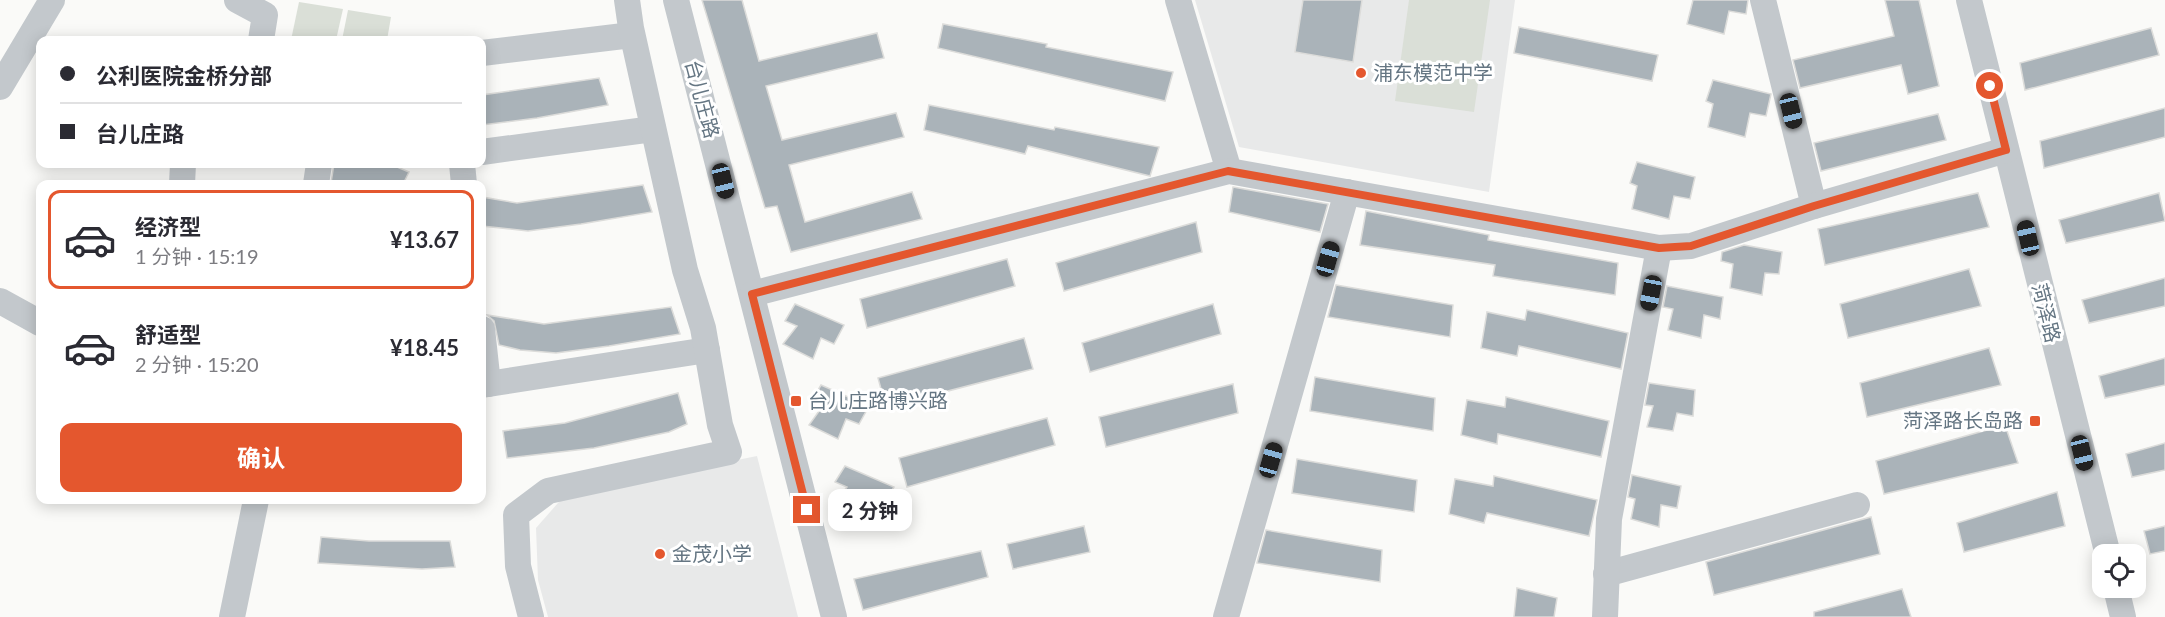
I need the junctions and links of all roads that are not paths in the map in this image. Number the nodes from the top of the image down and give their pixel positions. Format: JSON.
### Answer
{"nodes":[{"id":1,"x":52,"y":0,"type":"edge"},
{"id":2,"x":237,"y":0,"type":"edge"},
{"id":3,"x":627,"y":0,"type":"edge"},
{"id":4,"x":676,"y":0,"type":"edge"},
{"id":5,"x":1178,"y":0,"type":"edge"},
{"id":6,"x":1763,"y":0,"type":"edge"},
{"id":7,"x":1969,"y":0,"type":"edge"},
{"id":8,"x":632,"y":35,"type":"junction"},
{"id":9,"x":36,"y":36,"type":"edge"},
{"id":10,"x":262,"y":36,"type":"edge"},
{"id":11,"x":35,"y":39,"type":"edge"},
{"id":12,"x":486,"y":53,"type":"edge"},
{"id":13,"x":0,"y":87,"type":"edge"},
{"id":14,"x":653,"y":129,"type":"junction"},
{"id":15,"x":2006,"y":150,"type":"junction"},
{"id":16,"x":486,"y":151,"type":"edge"},
{"id":17,"x":1228,"y":171,"type":"junction"},
{"id":18,"x":1347,"y":192,"type":"junction"},
{"id":19,"x":1814,"y":206,"type":"junction"},
{"id":20,"x":1659,"y":248,"type":"junction"},
{"id":21,"x":752,"y":294,"type":"junction"},
{"id":22,"x":0,"y":301,"type":"edge"},
{"id":23,"x":36,"y":321,"type":"edge"},
{"id":24,"x":707,"y":350,"type":"junction"},
{"id":25,"x":486,"y":384,"type":"edge"},
{"id":26,"x":254,"y":504,"type":"edge"},
{"id":27,"x":1857,"y":505,"type":"dead end"},
{"id":28,"x":2105,"y":544,"type":"edge"},
{"id":29,"x":1606,"y":574,"type":"junction"},
{"id":30,"x":2118,"y":598,"type":"edge"},
{"id":31,"x":232,"y":617,"type":"edge"},
{"id":32,"x":531,"y":617,"type":"edge"},
{"id":33,"x":834,"y":617,"type":"edge"},
{"id":34,"x":1226,"y":617,"type":"edge"},
{"id":35,"x":1605,"y":617,"type":"edge"},
{"id":36,"x":2123,"y":617,"type":"edge"}],
"edges":[{"from":1,"to":9,"type":"street"},
{"from":2,"to":10,"type":"street"},
{"from":3,"to":8,"type":"street"},
{"from":4,"to":21,"type":"street","name":"台儿庄路"},
{"from":5,"to":17,"type":"street"},
{"from":6,"to":19,"type":"street"},
{"from":7,"to":15,"type":"street","name":"菏泽路"},
{"from":8,"to":12,"type":"street"},
{"from":8,"to":14,"type":"street"},
{"from":11,"to":13,"type":"street"},
{"from":14,"to":16,"type":"street"},
{"from":14,"to":24,"type":"street"},
{"from":15,"to":19,"type":"street"},
{"from":15,"to":28,"type":"street","name":"菏泽路"},
{"from":17,"to":18,"type":"street"},
{"from":17,"to":21,"type":"street"},
{"from":18,"to":20,"type":"street"},
{"from":18,"to":34,"type":"street"},
{"from":19,"to":20,"type":"street"},
{"from":20,"to":29,"type":"street"},
{"from":21,"to":33,"type":"street","name":"台儿庄路"},
{"from":22,"to":23,"type":"street"},
{"from":24,"to":25,"type":"street"},
{"from":24,"to":32,"type":"street"},
{"from":26,"to":31,"type":"street"},
{"from":27,"to":29,"type":"street"},
{"from":29,"to":35,"type":"street"},
{"from":30,"to":36,"type":"street"}]}
